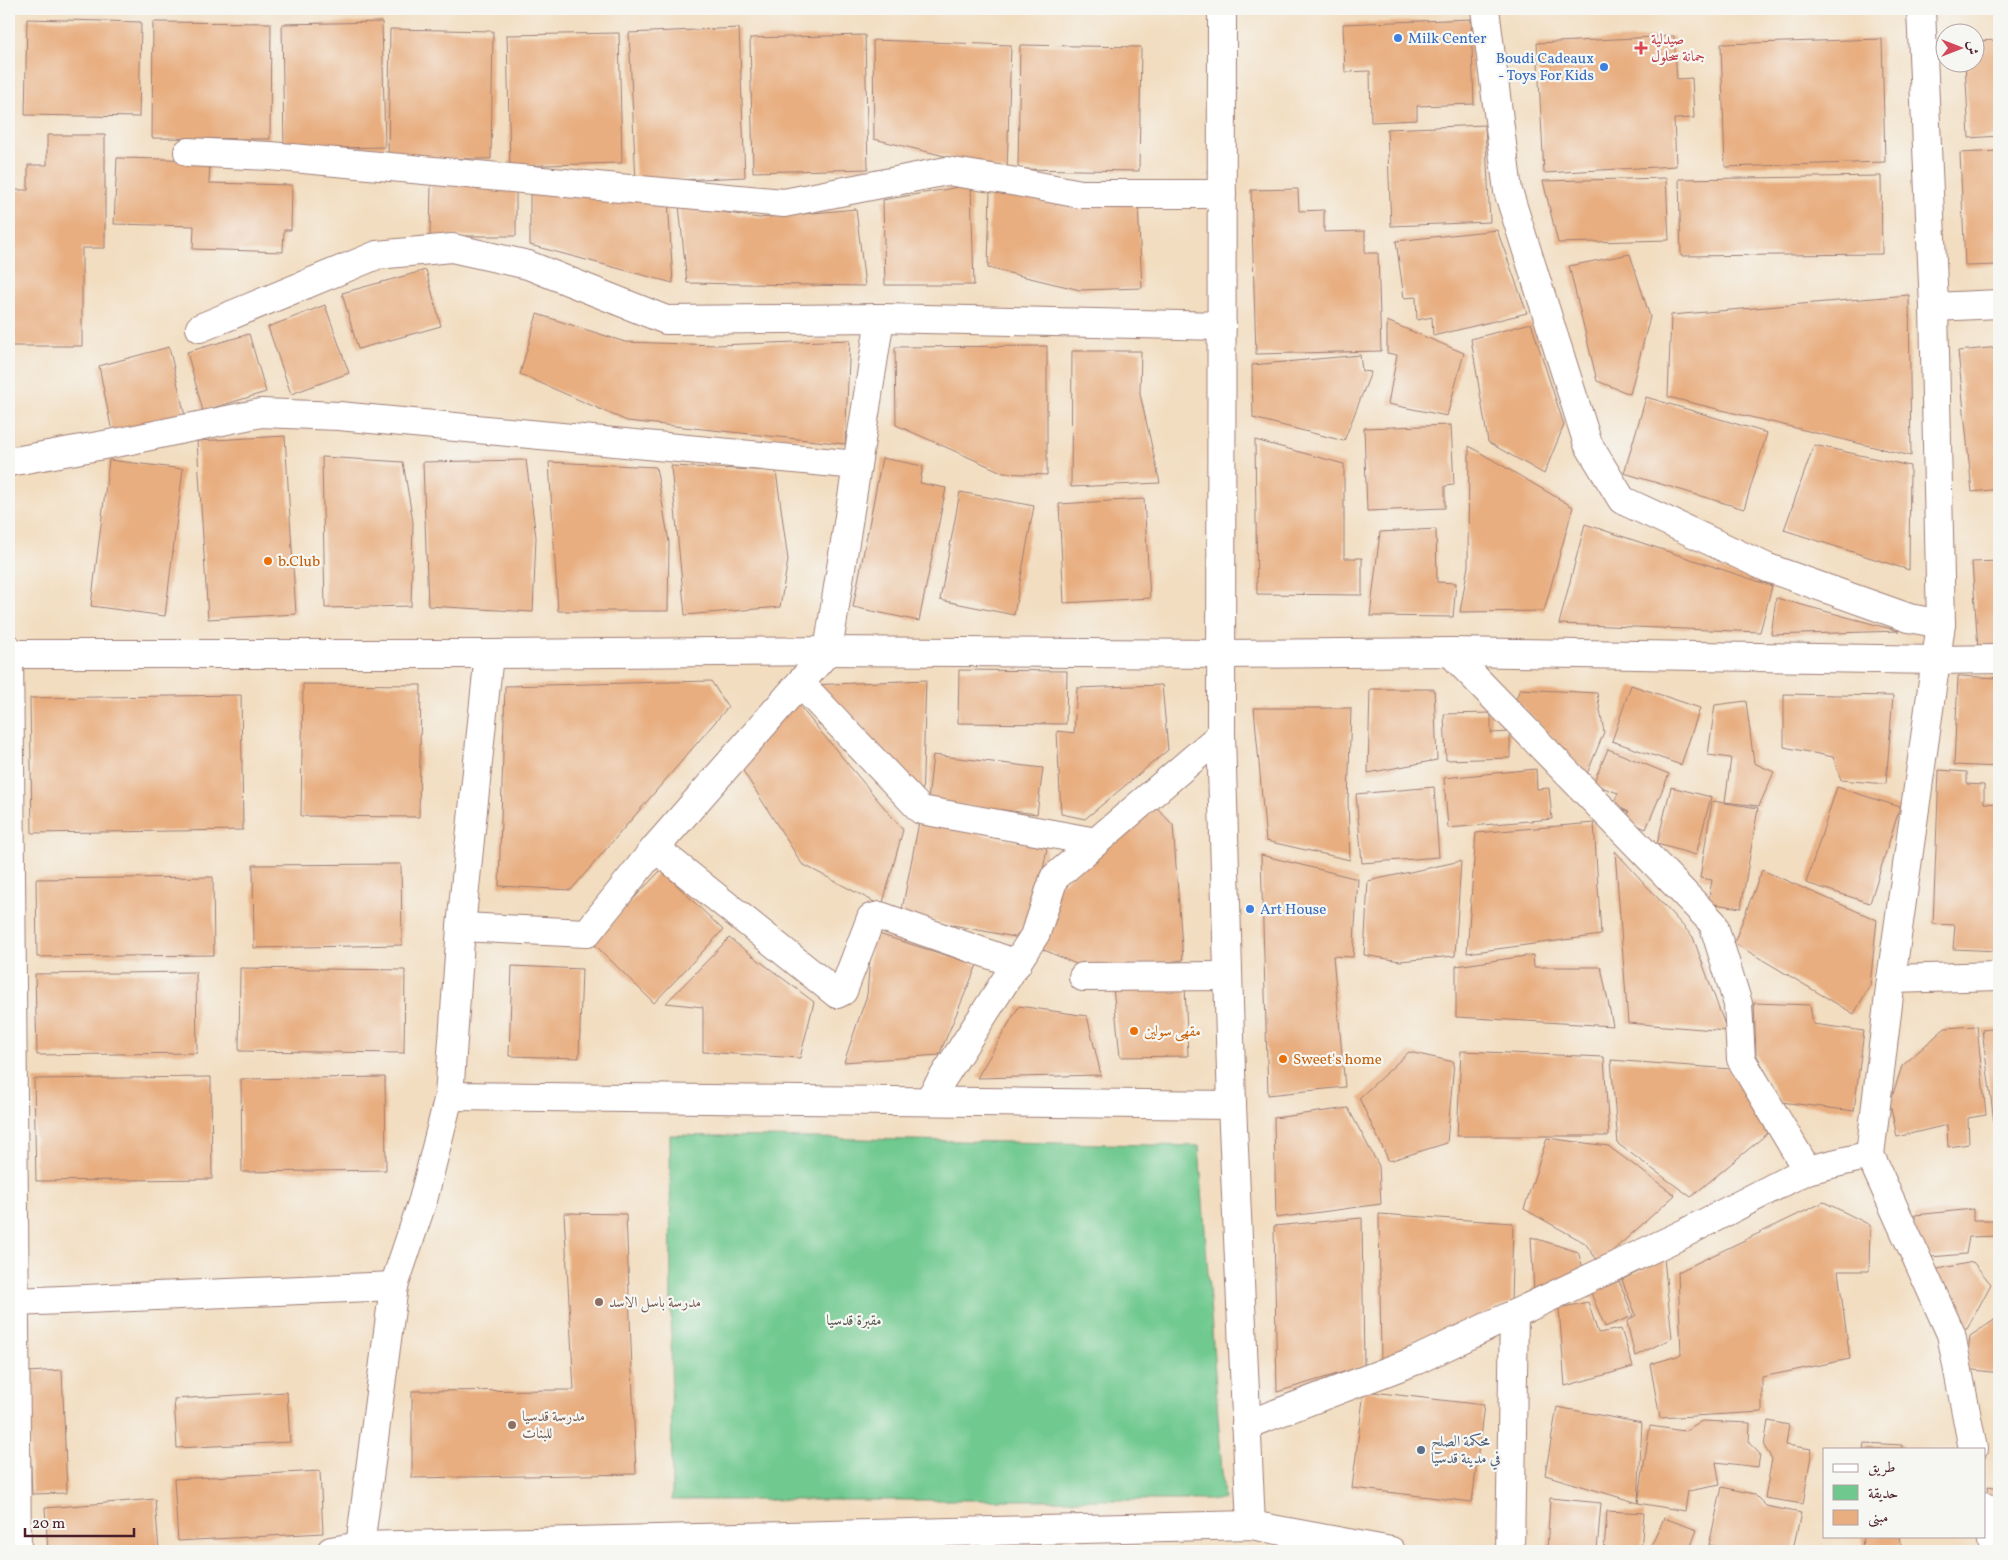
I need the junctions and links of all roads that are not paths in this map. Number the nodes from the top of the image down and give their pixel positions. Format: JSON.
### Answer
{"nodes":[{"id":1,"x":1222,"y":9,"type":"edge"},
{"id":2,"x":1484,"y":9,"type":"edge"},
{"id":3,"x":1921,"y":9,"type":"edge"},
{"id":4,"x":188,"y":152,"type":"dead end"},
{"id":5,"x":1222,"y":194,"type":"junction"},
{"id":6,"x":1999,"y":304,"type":"edge"},
{"id":7,"x":1934,"y":307,"type":"junction"},
{"id":8,"x":880,"y":318,"type":"junction"},
{"id":9,"x":1222,"y":326,"type":"junction"},
{"id":10,"x":200,"y":328,"type":"dead end"},
{"id":11,"x":9,"y":462,"type":"edge"},
{"id":12,"x":857,"y":465,"type":"junction"},
{"id":13,"x":1941,"y":624,"type":"junction"},
{"id":14,"x":9,"y":649,"type":"edge"},
{"id":15,"x":828,"y":651,"type":"junction"},
{"id":16,"x":1450,"y":652,"type":"junction"},
{"id":17,"x":9,"y":654,"type":"edge"},
{"id":18,"x":490,"y":654,"type":"junction"},
{"id":19,"x":1222,"y":654,"type":"junction"},
{"id":20,"x":1999,"y":659,"type":"edge"},
{"id":21,"x":1937,"y":660,"type":"junction"},
{"id":22,"x":800,"y":683,"type":"junction"},
{"id":23,"x":1221,"y":735,"type":"junction"},
{"id":24,"x":9,"y":791,"type":"edge"},
{"id":25,"x":1096,"y":842,"type":"junction"},
{"id":26,"x":655,"y":848,"type":"junction"},
{"id":27,"x":461,"y":927,"type":"junction"},
{"id":28,"x":1017,"y":964,"type":"junction"},
{"id":29,"x":1228,"y":976,"type":"junction"},
{"id":30,"x":1999,"y":976,"type":"edge"},
{"id":31,"x":1084,"y":977,"type":"dead end"},
{"id":32,"x":1891,"y":979,"type":"junction"},
{"id":33,"x":11,"y":1001,"type":"edge"},
{"id":34,"x":449,"y":1096,"type":"junction"},
{"id":35,"x":928,"y":1101,"type":"junction"},
{"id":36,"x":1232,"y":1105,"type":"junction"},
{"id":37,"x":1870,"y":1155,"type":"junction"},
{"id":38,"x":1807,"y":1170,"type":"junction"},
{"id":39,"x":394,"y":1286,"type":"junction"},
{"id":40,"x":15,"y":1302,"type":"junction"},
{"id":41,"x":1514,"y":1314,"type":"junction"},
{"id":42,"x":1246,"y":1425,"type":"junction"},
{"id":43,"x":1973,"y":1448,"type":"edge"},
{"id":44,"x":1986,"y":1516,"type":"edge"},
{"id":45,"x":1251,"y":1525,"type":"junction"},
{"id":46,"x":1312,"y":1544,"type":"edge"},
{"id":47,"x":360,"y":1549,"type":"edge"},
{"id":48,"x":17,"y":1551,"type":"edge"},
{"id":49,"x":331,"y":1551,"type":"edge"},
{"id":50,"x":1391,"y":1551,"type":"edge"},
{"id":51,"x":1510,"y":1551,"type":"edge"},
{"id":52,"x":1993,"y":1551,"type":"edge"}],
"edges":[{"from":1,"to":5,"type":"street"},
{"from":2,"to":13,"type":"street"},
{"from":3,"to":7,"type":"street"},
{"from":4,"to":5,"type":"street"},
{"from":5,"to":9,"type":"street"},
{"from":6,"to":7,"type":"street"},
{"from":7,"to":13,"type":"street"},
{"from":8,"to":9,"type":"street"},
{"from":8,"to":10,"type":"street"},
{"from":8,"to":12,"type":"street"},
{"from":9,"to":19,"type":"street"},
{"from":11,"to":12,"type":"street"},
{"from":12,"to":15,"type":"street"},
{"from":13,"to":21,"type":"street"},
{"from":14,"to":17,"type":"street"},
{"from":15,"to":18,"type":"street"},
{"from":15,"to":19,"type":"street"},
{"from":15,"to":22,"type":"street"},
{"from":16,"to":19,"type":"street"},
{"from":16,"to":21,"type":"street"},
{"from":16,"to":38,"type":"street"},
{"from":17,"to":18,"type":"street"},
{"from":17,"to":24,"type":"street"},
{"from":18,"to":27,"type":"street"},
{"from":19,"to":23,"type":"street"},
{"from":20,"to":21,"type":"street"},
{"from":21,"to":32,"type":"street"},
{"from":22,"to":25,"type":"street"},
{"from":22,"to":26,"type":"street"},
{"from":23,"to":25,"type":"street"},
{"from":23,"to":29,"type":"street"},
{"from":24,"to":33,"type":"street"},
{"from":25,"to":28,"type":"street"},
{"from":26,"to":27,"type":"street"},
{"from":26,"to":28,"type":"street"},
{"from":27,"to":34,"type":"street"},
{"from":28,"to":35,"type":"street"},
{"from":29,"to":31,"type":"street"},
{"from":29,"to":36,"type":"street"},
{"from":30,"to":32,"type":"street"},
{"from":32,"to":37,"type":"street"},
{"from":33,"to":40,"type":"street"},
{"from":34,"to":35,"type":"street"},
{"from":34,"to":39,"type":"street"},
{"from":35,"to":36,"type":"street"},
{"from":36,"to":42,"type":"street"},
{"from":37,"to":38,"type":"street"},
{"from":37,"to":43,"type":"street"},
{"from":38,"to":41,"type":"street"},
{"from":39,"to":40,"type":"street"},
{"from":39,"to":47,"type":"street"},
{"from":40,"to":48,"type":"street"},
{"from":41,"to":42,"type":"street"},
{"from":41,"to":51,"type":"street"},
{"from":42,"to":45,"type":"street"},
{"from":44,"to":52,"type":"street"},
{"from":45,"to":46,"type":"street"},
{"from":45,"to":47,"type":"street"},
{"from":46,"to":50,"type":"street"},
{"from":47,"to":49,"type":"street"}]}
